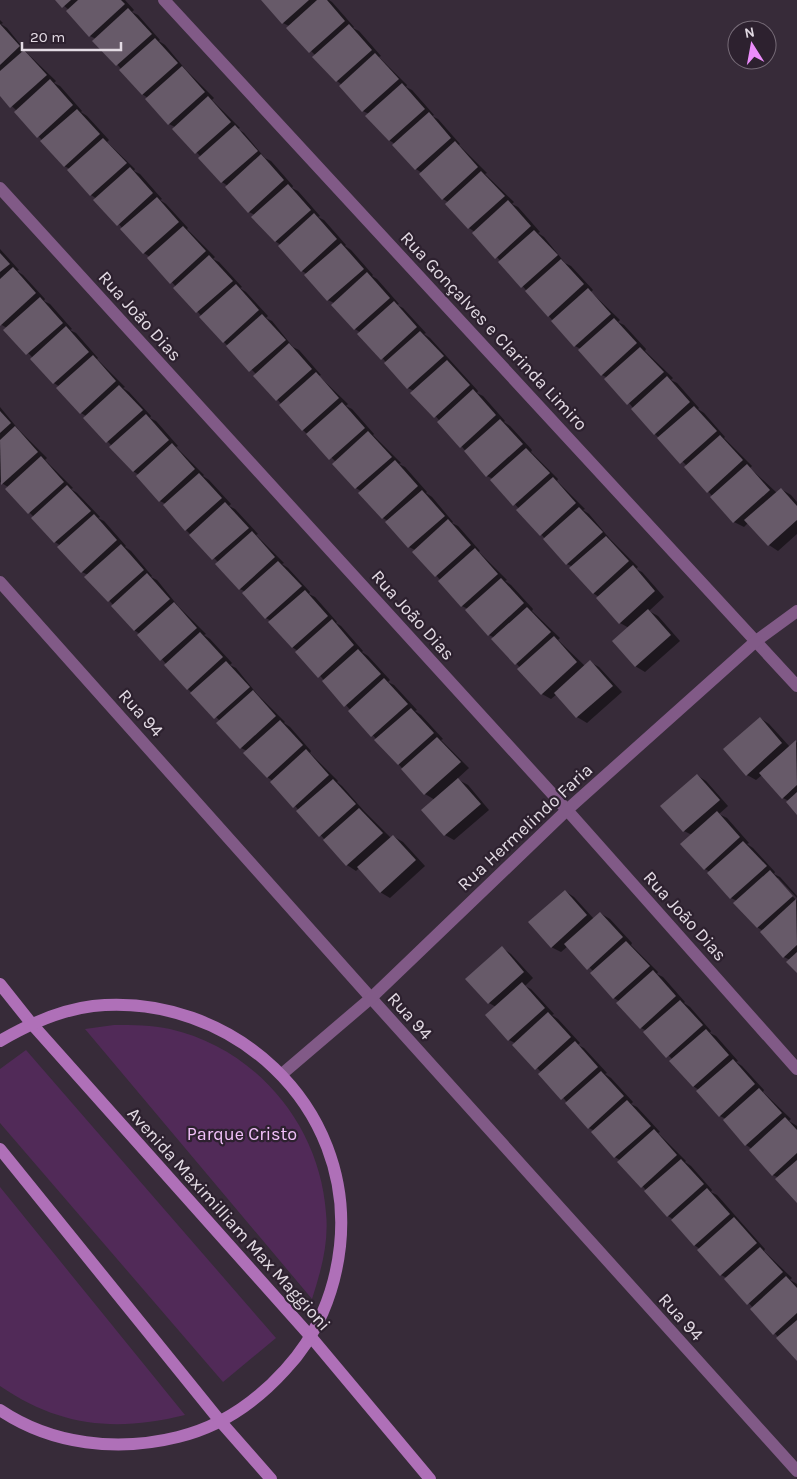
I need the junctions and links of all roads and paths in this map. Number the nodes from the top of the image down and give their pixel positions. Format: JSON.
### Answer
{"nodes":[{"id":1,"x":164,"y":0,"type":"edge"},
{"id":2,"x":0,"y":188,"type":"edge"},
{"id":3,"x":0,"y":582,"type":"edge"},
{"id":4,"x":797,"y":610,"type":"edge"},
{"id":5,"x":756,"y":641,"type":"junction"},
{"id":6,"x":797,"y":686,"type":"edge"},
{"id":7,"x":567,"y":810,"type":"junction"},
{"id":8,"x":0,"y":984,"type":"edge"},
{"id":9,"x":371,"y":998,"type":"junction"},
{"id":10,"x":31,"y":1023,"type":"junction"},
{"id":11,"x":0,"y":1041,"type":"edge"},
{"id":12,"x":797,"y":1069,"type":"edge"},
{"id":13,"x":282,"y":1074,"type":"junction"},
{"id":14,"x":0,"y":1149,"type":"edge"},
{"id":15,"x":311,"y":1337,"type":"junction"},
{"id":16,"x":0,"y":1410,"type":"edge"},
{"id":17,"x":220,"y":1422,"type":"junction"},
{"id":18,"x":797,"y":1471,"type":"edge"},
{"id":19,"x":265,"y":1477,"type":"edge"},
{"id":20,"x":430,"y":1479,"type":"edge"}],
"edges":[{"from":1,"to":5,"type":"street","name":"Rua Gonçalves e Clarinda Limiro"},
{"from":2,"to":7,"type":"street","name":"Rua João Dias"},
{"from":3,"to":9,"type":"street","name":"Rua 94"},
{"from":4,"to":5,"type":"street","name":"Rua Hermelindo Faria"},
{"from":5,"to":6,"type":"street","name":"Rua Gonçalves e Clarinda Limiro"},
{"from":5,"to":7,"type":"street","name":"Rua Hermelindo Faria"},
{"from":7,"to":9,"type":"street","name":"Rua Hermelindo Faria"},
{"from":7,"to":12,"type":"street","name":"Rua João Dias"},
{"from":8,"to":10,"type":"street","name":"Avenida Maximilliam Max Maggioni"},
{"from":9,"to":13,"type":"street","name":"Rua Hermelindo Faria"},
{"from":9,"to":18,"type":"street","name":"Rua 94"},
{"from":10,"to":11,"type":"street"},
{"from":10,"to":13,"type":"street"},
{"from":10,"to":15,"type":"street","name":"Avenida Maximilliam Max Maggioni"},
{"from":13,"to":15,"type":"street"},
{"from":14,"to":17,"type":"street"},
{"from":15,"to":17,"type":"street"},
{"from":15,"to":20,"type":"street","name":"Avenida Maximilliam Max Maggioni"},
{"from":16,"to":17,"type":"street"},
{"from":17,"to":19,"type":"street"}]}
